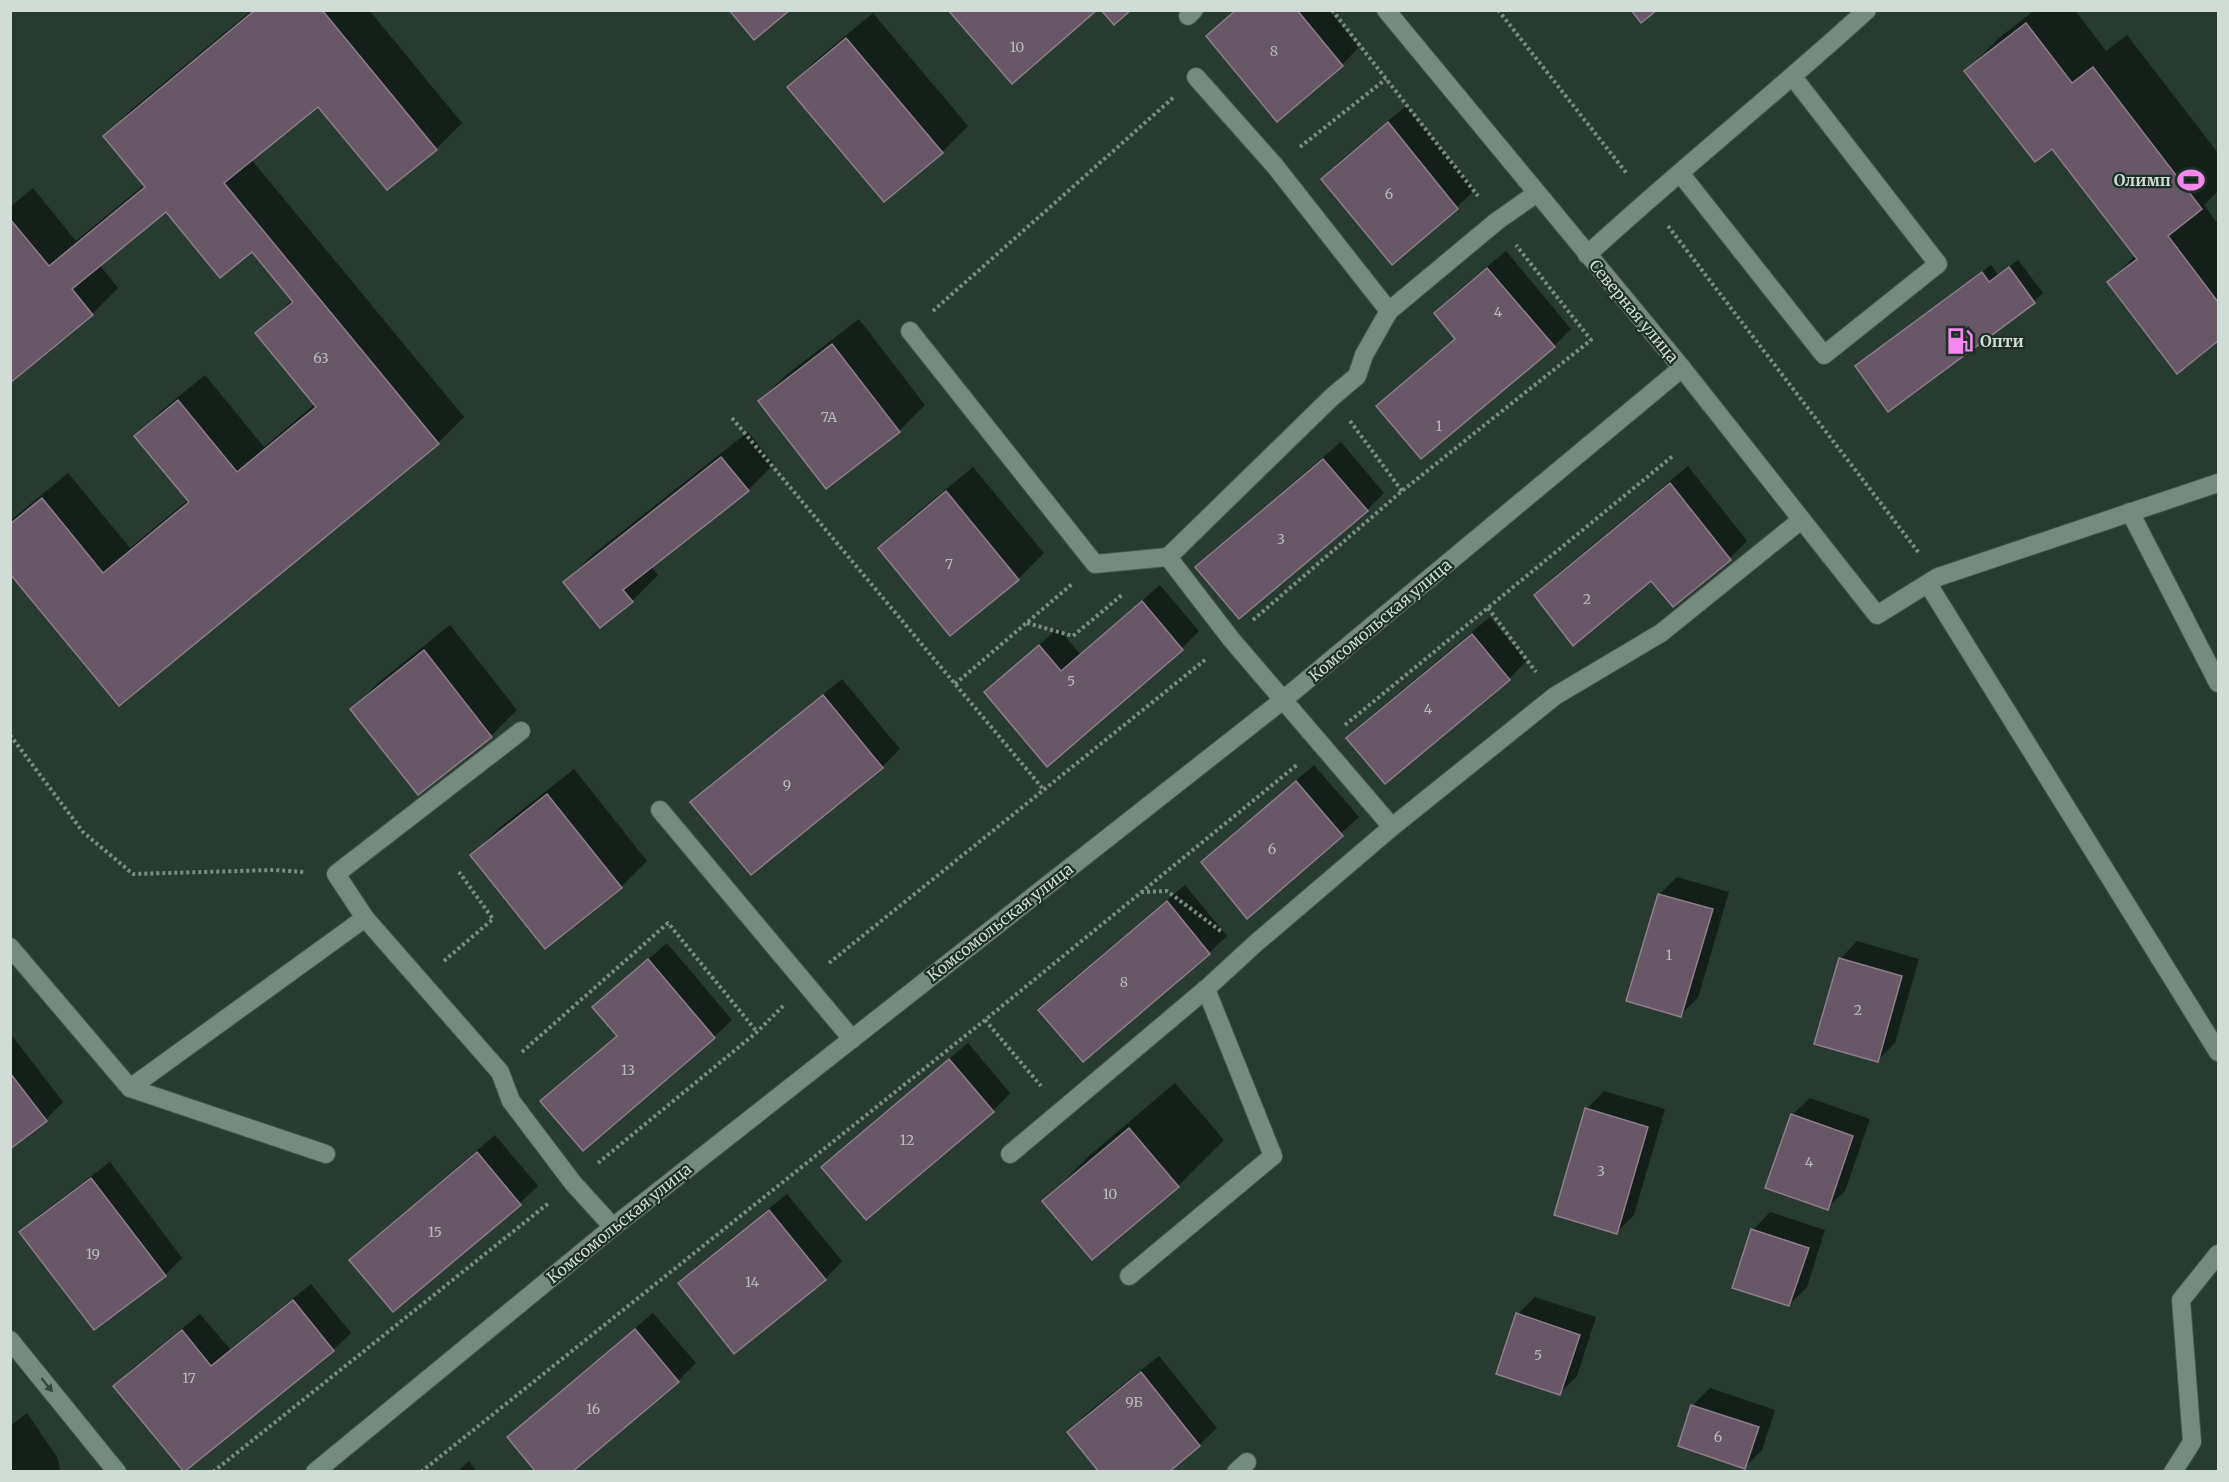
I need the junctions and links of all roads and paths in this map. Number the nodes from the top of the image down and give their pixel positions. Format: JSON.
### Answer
{"nodes":[{"id":1,"x":1332,"y":10,"type":"edge"},
{"id":2,"x":1386,"y":10,"type":"edge"},
{"id":3,"x":1498,"y":10,"type":"edge"},
{"id":4,"x":1867,"y":10,"type":"edge"},
{"id":5,"x":1196,"y":77,"type":"joint"},
{"id":6,"x":1793,"y":77,"type":"junction"},
{"id":7,"x":1386,"y":79,"type":"junction"},
{"id":8,"x":1275,"y":166,"type":"junction"},
{"id":9,"x":1680,"y":172,"type":"junction"},
{"id":10,"x":1538,"y":194,"type":"junction"},
{"id":11,"x":1647,"y":200,"type":"junction"},
{"id":12,"x":1497,"y":221,"type":"junction"},
{"id":13,"x":1587,"y":255,"type":"junction"},
{"id":14,"x":1389,"y":310,"type":"junction"},
{"id":15,"x":909,"y":331,"type":"joint"},
{"id":16,"x":1682,"y":369,"type":"junction"},
{"id":17,"x":1332,"y":397,"type":"junction"},
{"id":18,"x":732,"y":418,"type":"dead end"},
{"id":19,"x":1674,"y":455,"type":"dead end"},
{"id":20,"x":2218,"y":483,"type":"edge"},
{"id":21,"x":1402,"y":491,"type":"junction"},
{"id":22,"x":2130,"y":512,"type":"junction"},
{"id":23,"x":1802,"y":520,"type":"junction"},
{"id":24,"x":1168,"y":557,"type":"junction"},
{"id":25,"x":1095,"y":564,"type":"junction"},
{"id":26,"x":1933,"y":581,"type":"junction"},
{"id":27,"x":1125,"y":593,"type":"dead end"},
{"id":28,"x":1488,"y":608,"type":"junction"},
{"id":29,"x":1027,"y":622,"type":"junction"},
{"id":30,"x":1231,"y":639,"type":"junction"},
{"id":31,"x":2218,"y":683,"type":"edge"},
{"id":32,"x":955,"y":684,"type":"junction"},
{"id":33,"x":1555,"y":696,"type":"junction"},
{"id":34,"x":1284,"y":700,"type":"junction"},
{"id":35,"x":521,"y":731,"type":"dead end"},
{"id":36,"x":10,"y":735,"type":"edge"},
{"id":37,"x":1321,"y":744,"type":"junction"},
{"id":38,"x":1044,"y":790,"type":"junction"},
{"id":39,"x":660,"y":810,"type":"dead end"},
{"id":40,"x":1392,"y":827,"type":"junction"},
{"id":41,"x":459,"y":872,"type":"dead end"},
{"id":42,"x":336,"y":874,"type":"junction"},
{"id":43,"x":1141,"y":892,"type":"junction"},
{"id":44,"x":365,"y":918,"type":"junction"},
{"id":45,"x":1256,"y":943,"type":"junction"},
{"id":46,"x":10,"y":947,"type":"edge"},
{"id":47,"x":420,"y":980,"type":"junction"},
{"id":48,"x":804,"y":983,"type":"junction"},
{"id":49,"x":1206,"y":989,"type":"junction"},
{"id":50,"x":985,"y":1020,"type":"junction"},
{"id":51,"x":757,"y":1032,"type":"junction"},
{"id":52,"x":852,"y":1039,"type":"junction"},
{"id":53,"x":2218,"y":1052,"type":"edge"},
{"id":54,"x":500,"y":1072,"type":"junction"},
{"id":55,"x":129,"y":1088,"type":"junction"},
{"id":56,"x":1062,"y":1110,"type":"junction"},
{"id":57,"x":326,"y":1154,"type":"dead end"},
{"id":58,"x":1010,"y":1154,"type":"dead end"},
{"id":59,"x":573,"y":1183,"type":"junction"},
{"id":60,"x":613,"y":1227,"type":"junction"},
{"id":61,"x":2218,"y":1254,"type":"edge"},
{"id":62,"x":1129,"y":1276,"type":"dead end"},
{"id":63,"x":10,"y":1340,"type":"edge"},
{"id":64,"x":117,"y":1472,"type":"edge"},
{"id":65,"x":213,"y":1472,"type":"edge"},
{"id":66,"x":315,"y":1472,"type":"edge"},
{"id":67,"x":421,"y":1472,"type":"edge"},
{"id":68,"x":2173,"y":1472,"type":"edge"}],
"edges":[{"from":1,"to":7,"type":"path"},
{"from":2,"to":10,"type":"street","name":"Северная улица"},
{"from":3,"to":11,"type":"path"},
{"from":4,"to":6,"type":"street"},
{"from":5,"to":8,"type":"street"},
{"from":5,"to":15,"type":"path"},
{"from":6,"to":9,"type":"street"},
{"from":6,"to":9,"type":"street"},
{"from":7,"to":8,"type":"path"},
{"from":7,"to":12,"type":"path"},
{"from":8,"to":14,"type":"street"},
{"from":9,"to":11,"type":"street"},
{"from":10,"to":12,"type":"street"},
{"from":10,"to":13,"type":"street","name":"Северная улица"},
{"from":11,"to":13,"type":"street"},
{"from":11,"to":26,"type":"path"},
{"from":12,"to":14,"type":"street"},
{"from":12,"to":21,"type":"path"},
{"from":13,"to":16,"type":"street","name":"Северная улица"},
{"from":14,"to":17,"type":"street"},
{"from":15,"to":25,"type":"street"},
{"from":16,"to":23,"type":"street","name":"Северная улица"},
{"from":16,"to":34,"type":"street","name":"Комсомольская улица"},
{"from":17,"to":21,"type":"path"},
{"from":17,"to":24,"type":"street"},
{"from":18,"to":32,"type":"path"},
{"from":19,"to":28,"type":"path"},
{"from":20,"to":22,"type":"street"},
{"from":21,"to":30,"type":"path"},
{"from":22,"to":26,"type":"street"},
{"from":22,"to":31,"type":"street"},
{"from":23,"to":26,"type":"street","name":"Северная улица"},
{"from":23,"to":33,"type":"street"},
{"from":24,"to":25,"type":"street"},
{"from":24,"to":30,"type":"street"},
{"from":25,"to":29,"type":"path"},
{"from":26,"to":53,"type":"street"},
{"from":27,"to":29,"type":"path"},
{"from":28,"to":33,"type":"path"},
{"from":28,"to":37,"type":"path"},
{"from":29,"to":32,"type":"path"},
{"from":30,"to":34,"type":"street"},
{"from":30,"to":38,"type":"path"},
{"from":32,"to":38,"type":"path"},
{"from":33,"to":40,"type":"street"},
{"from":34,"to":37,"type":"street"},
{"from":34,"to":52,"type":"street","name":"Комсомольская улица"},
{"from":35,"to":42,"type":"street"},
{"from":36,"to":42,"type":"path"},
{"from":37,"to":40,"type":"street"},
{"from":37,"to":43,"type":"path"},
{"from":38,"to":48,"type":"path"},
{"from":39,"to":48,"type":"street"},
{"from":40,"to":45,"type":"street"},
{"from":41,"to":47,"type":"path"},
{"from":42,"to":44,"type":"street"},
{"from":43,"to":45,"type":"path"},
{"from":43,"to":50,"type":"path"},
{"from":44,"to":47,"type":"street"},
{"from":44,"to":55,"type":"street"},
{"from":45,"to":49,"type":"street"},
{"from":46,"to":55,"type":"street"},
{"from":47,"to":54,"type":"street"},
{"from":48,"to":51,"type":"path"},
{"from":48,"to":52,"type":"street"},
{"from":49,"to":56,"type":"street"},
{"from":49,"to":62,"type":"street"},
{"from":50,"to":56,"type":"path"},
{"from":50,"to":67,"type":"path"},
{"from":51,"to":54,"type":"path"},
{"from":51,"to":59,"type":"path"},
{"from":52,"to":60,"type":"street","name":"Комсомольская улица"},
{"from":54,"to":59,"type":"street"},
{"from":55,"to":57,"type":"street"},
{"from":56,"to":58,"type":"street"},
{"from":59,"to":60,"type":"street"},
{"from":59,"to":65,"type":"path"},
{"from":60,"to":66,"type":"street","name":"Комсомольская улица"},
{"from":61,"to":68,"type":"street"},
{"from":63,"to":64,"type":"street","one_way":true}]}
